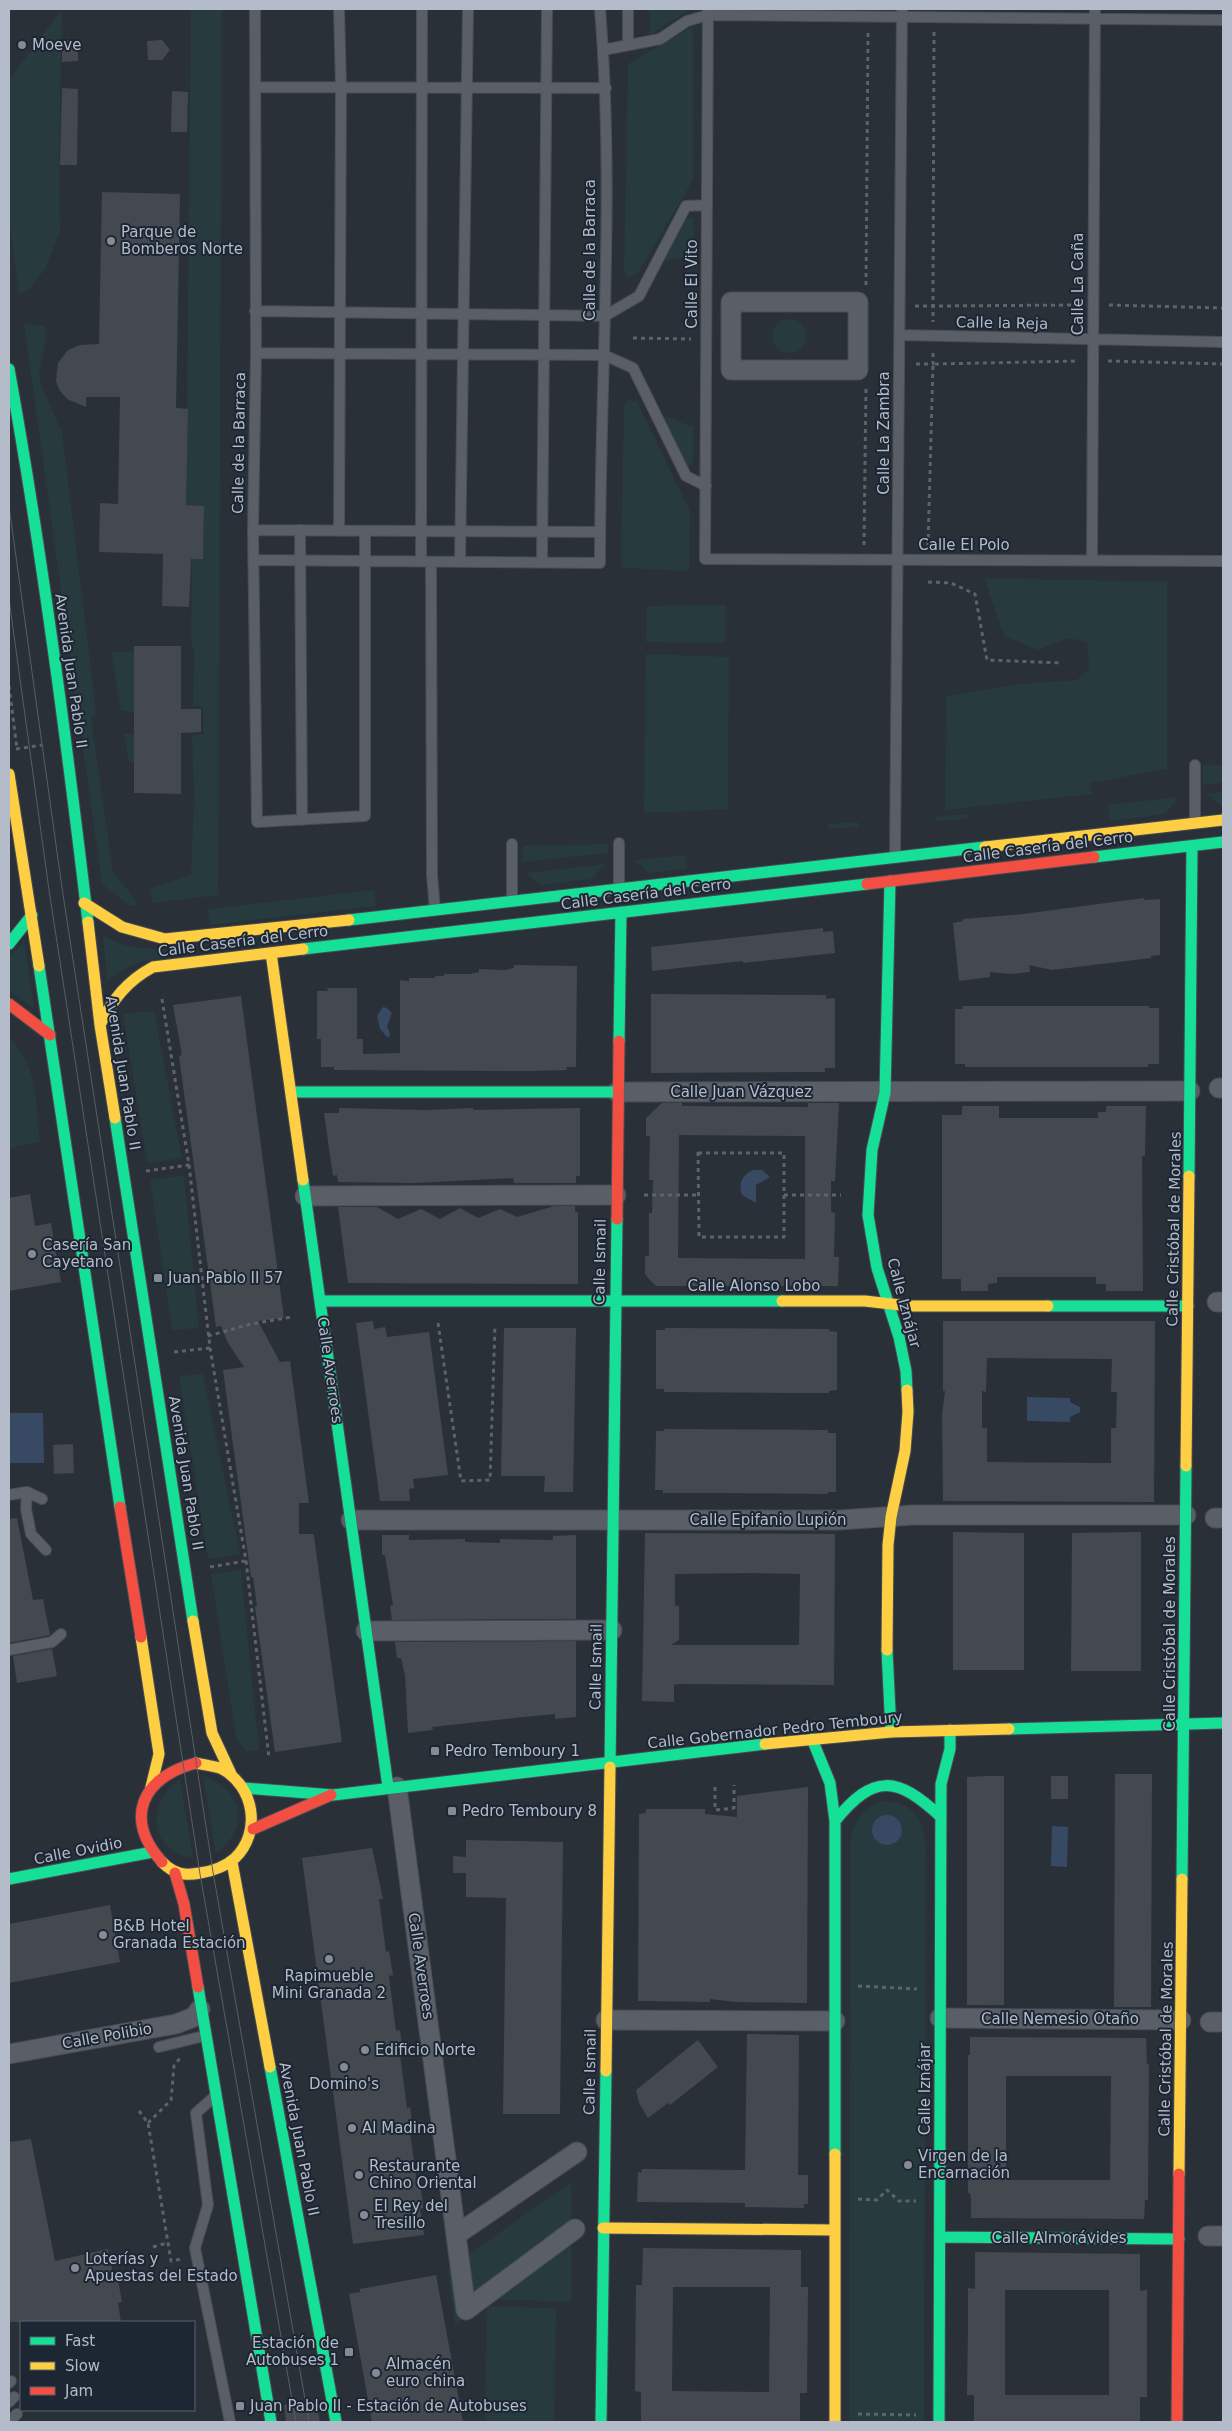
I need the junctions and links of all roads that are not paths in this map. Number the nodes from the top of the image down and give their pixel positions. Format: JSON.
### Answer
{"nodes":[{"id":1,"x":255,"y":9,"type":"edge"},
{"id":2,"x":339,"y":9,"type":"edge"},
{"id":3,"x":422,"y":9,"type":"edge"},
{"id":4,"x":468,"y":9,"type":"edge"},
{"id":5,"x":547,"y":9,"type":"edge"},
{"id":6,"x":600,"y":9,"type":"edge"},
{"id":7,"x":628,"y":9,"type":"edge"},
{"id":8,"x":708,"y":12,"type":"edge"},
{"id":9,"x":902,"y":13,"type":"edge"},
{"id":10,"x":1095,"y":14,"type":"edge"},
{"id":11,"x":1223,"y":20,"type":"edge"},
{"id":12,"x":628,"y":45,"type":"junction"},
{"id":13,"x":603,"y":50,"type":"junction"},
{"id":14,"x":255,"y":87,"type":"junction"},
{"id":15,"x":341,"y":87,"type":"junction"},
{"id":16,"x":422,"y":87,"type":"junction"},
{"id":17,"x":466,"y":88,"type":"junction"},
{"id":18,"x":548,"y":88,"type":"junction"},
{"id":19,"x":606,"y":88,"type":"junction"},
{"id":20,"x":707,"y":205,"type":"junction"},
{"id":21,"x":732,"y":302,"type":"joint"},
{"id":22,"x":255,"y":311,"type":"junction"},
{"id":23,"x":340,"y":312,"type":"junction"},
{"id":24,"x":422,"y":314,"type":"junction"},
{"id":25,"x":463,"y":314,"type":"junction"},
{"id":26,"x":545,"y":316,"type":"junction"},
{"id":27,"x":605,"y":316,"type":"junction"},
{"id":28,"x":900,"y":335,"type":"junction"},
{"id":29,"x":1093,"y":340,"type":"junction"},
{"id":30,"x":1223,"y":342,"type":"edge"},
{"id":31,"x":256,"y":353,"type":"junction"},
{"id":32,"x":340,"y":354,"type":"junction"},
{"id":33,"x":422,"y":354,"type":"junction"},
{"id":34,"x":462,"y":354,"type":"junction"},
{"id":35,"x":544,"y":355,"type":"junction"},
{"id":36,"x":604,"y":355,"type":"junction"},
{"id":37,"x":9,"y":369,"type":"edge"},
{"id":38,"x":706,"y":486,"type":"junction"},
{"id":39,"x":252,"y":530,"type":"junction"},
{"id":40,"x":300,"y":530,"type":"junction"},
{"id":41,"x":339,"y":530,"type":"junction"},
{"id":42,"x":366,"y":530,"type":"junction"},
{"id":43,"x":421,"y":531,"type":"junction"},
{"id":44,"x":460,"y":531,"type":"junction"},
{"id":45,"x":542,"y":531,"type":"junction"},
{"id":46,"x":600,"y":532,"type":"junction"},
{"id":47,"x":705,"y":559,"type":"joint"},
{"id":48,"x":253,"y":560,"type":"junction"},
{"id":49,"x":301,"y":560,"type":"junction"},
{"id":50,"x":898,"y":560,"type":"junction"},
{"id":51,"x":1092,"y":560,"type":"junction"},
{"id":52,"x":366,"y":561,"type":"junction"},
{"id":53,"x":426,"y":561,"type":"junction"},
{"id":54,"x":1223,"y":561,"type":"edge"},
{"id":55,"x":460,"y":562,"type":"junction"},
{"id":56,"x":542,"y":563,"type":"junction"},
{"id":57,"x":1195,"y":765,"type":"dead end"},
{"id":58,"x":9,"y":774,"type":"edge"},
{"id":59,"x":302,"y":820,"type":"junction"},
{"id":60,"x":1223,"y":820,"type":"edge"},
{"id":61,"x":1195,"y":823,"type":"junction"},
{"id":62,"x":1223,"y":842,"type":"edge"},
{"id":63,"x":620,"y":843,"type":"dead end"},
{"id":64,"x":512,"y":844,"type":"dead end"},
{"id":65,"x":1192,"y":846,"type":"junction"},
{"id":66,"x":895,"y":857,"type":"junction"},
{"id":67,"x":890,"y":881,"type":"junction"},
{"id":68,"x":619,"y":890,"type":"junction"},
{"id":69,"x":512,"y":902,"type":"junction"},
{"id":70,"x":84,"y":903,"type":"junction"},
{"id":71,"x":435,"y":911,"type":"junction"},
{"id":72,"x":620,"y":912,"type":"junction"},
{"id":73,"x":32,"y":915,"type":"junction"},
{"id":74,"x":9,"y":944,"type":"edge"},
{"id":75,"x":271,"y":953,"type":"junction"},
{"id":76,"x":9,"y":1004,"type":"edge"},
{"id":77,"x":100,"y":1025,"type":"junction"},
{"id":78,"x":50,"y":1035,"type":"junction"},
{"id":79,"x":1190,"y":1091,"type":"junction"},
{"id":80,"x":291,"y":1092,"type":"junction"},
{"id":81,"x":617,"y":1092,"type":"junction"},
{"id":82,"x":885,"y":1093,"type":"junction"},
{"id":83,"x":616,"y":1194,"type":"junction"},
{"id":84,"x":305,"y":1196,"type":"junction"},
{"id":85,"x":320,"y":1301,"type":"junction"},
{"id":86,"x":615,"y":1301,"type":"junction"},
{"id":87,"x":889,"y":1303,"type":"junction"},
{"id":88,"x":1188,"y":1306,"type":"junction"},
{"id":89,"x":28,"y":1492,"type":"junction"},
{"id":90,"x":9,"y":1495,"type":"edge"},
{"id":91,"x":42,"y":1499,"type":"dead end"},
{"id":92,"x":1186,"y":1515,"type":"junction"},
{"id":93,"x":891,"y":1517,"type":"junction"},
{"id":94,"x":351,"y":1520,"type":"junction"},
{"id":95,"x":613,"y":1520,"type":"junction"},
{"id":96,"x":46,"y":1550,"type":"dead end"},
{"id":97,"x":612,"y":1630,"type":"junction"},
{"id":98,"x":366,"y":1631,"type":"junction"},
{"id":99,"x":61,"y":1634,"type":"dead end"},
{"id":100,"x":9,"y":1650,"type":"edge"},
{"id":101,"x":1184,"y":1723,"type":"junction"},
{"id":102,"x":1223,"y":1723,"type":"edge"},
{"id":103,"x":950,"y":1730,"type":"junction"},
{"id":104,"x":891,"y":1732,"type":"junction"},
{"id":105,"x":812,"y":1739,"type":"junction"},
{"id":106,"x":610,"y":1762,"type":"junction"},
{"id":107,"x":232,"y":1776,"type":"junction"},
{"id":108,"x":151,"y":1787,"type":"junction"},
{"id":109,"x":392,"y":1787,"type":"junction"},
{"id":110,"x":244,"y":1788,"type":"junction"},
{"id":111,"x":332,"y":1795,"type":"junction"},
{"id":112,"x":940,"y":1817,"type":"junction"},
{"id":113,"x":835,"y":1821,"type":"junction"},
{"id":114,"x":253,"y":1829,"type":"junction"},
{"id":115,"x":153,"y":1852,"type":"junction"},
{"id":116,"x":232,"y":1862,"type":"junction"},
{"id":117,"x":175,"y":1873,"type":"junction"},
{"id":118,"x":9,"y":1879,"type":"edge"},
{"id":119,"x":200,"y":2009,"type":"junction"},
{"id":120,"x":940,"y":2018,"type":"junction"},
{"id":121,"x":606,"y":2020,"type":"junction"},
{"id":122,"x":1181,"y":2020,"type":"junction"},
{"id":123,"x":835,"y":2021,"type":"junction"},
{"id":124,"x":205,"y":2036,"type":"junction"},
{"id":125,"x":159,"y":2047,"type":"dead end"},
{"id":126,"x":9,"y":2054,"type":"edge"},
{"id":127,"x":217,"y":2094,"type":"junction"},
{"id":128,"x":577,"y":2152,"type":"dead end"},
{"id":129,"x":603,"y":2228,"type":"junction"},
{"id":130,"x":575,"y":2229,"type":"dead end"},
{"id":131,"x":835,"y":2230,"type":"junction"},
{"id":132,"x":456,"y":2235,"type":"junction"},
{"id":133,"x":940,"y":2237,"type":"junction"},
{"id":134,"x":1179,"y":2239,"type":"junction"},
{"id":135,"x":230,"y":2422,"type":"edge"},
{"id":136,"x":271,"y":2422,"type":"edge"},
{"id":137,"x":336,"y":2422,"type":"edge"},
{"id":138,"x":601,"y":2422,"type":"edge"},
{"id":139,"x":835,"y":2422,"type":"edge"},
{"id":140,"x":939,"y":2422,"type":"edge"},
{"id":141,"x":1177,"y":2422,"type":"edge"}],
"edges":[{"from":1,"to":14,"type":"lane","name":"Calle de la Barraca"},
{"from":2,"to":15,"type":"lane"},
{"from":3,"to":16,"type":"lane"},
{"from":4,"to":17,"type":"lane"},
{"from":5,"to":18,"type":"lane"},
{"from":6,"to":13,"type":"lane","name":"Calle de la Barraca"},
{"from":7,"to":12,"type":"lane"},
{"from":8,"to":9,"type":"lane"},
{"from":8,"to":12,"type":"lane"},
{"from":8,"to":20,"type":"lane","name":"Calle El Vito"},
{"from":9,"to":10,"type":"lane"},
{"from":9,"to":28,"type":"lane","name":"Calle La Zambra"},
{"from":10,"to":11,"type":"lane"},
{"from":10,"to":29,"type":"lane","name":"Calle La Caña"},
{"from":12,"to":13,"type":"lane"},
{"from":13,"to":19,"type":"lane","name":"Calle de la Barraca"},
{"from":14,"to":15,"type":"lane"},
{"from":14,"to":22,"type":"lane","name":"Calle de la Barraca"},
{"from":15,"to":16,"type":"lane"},
{"from":15,"to":23,"type":"lane"},
{"from":16,"to":17,"type":"lane"},
{"from":16,"to":24,"type":"lane"},
{"from":17,"to":18,"type":"lane"},
{"from":17,"to":25,"type":"lane"},
{"from":18,"to":19,"type":"lane"},
{"from":18,"to":26,"type":"lane"},
{"from":19,"to":27,"type":"lane","name":"Calle de la Barraca"},
{"from":20,"to":27,"type":"lane"},
{"from":20,"to":38,"type":"lane","name":"Calle El Vito"},
{"from":21,"to":21,"type":"street"},
{"from":22,"to":23,"type":"lane"},
{"from":22,"to":31,"type":"lane","name":"Calle de la Barraca"},
{"from":23,"to":24,"type":"lane"},
{"from":23,"to":32,"type":"lane"},
{"from":24,"to":25,"type":"lane"},
{"from":24,"to":33,"type":"lane"},
{"from":25,"to":26,"type":"lane"},
{"from":25,"to":34,"type":"lane"},
{"from":26,"to":27,"type":"lane"},
{"from":26,"to":35,"type":"lane"},
{"from":27,"to":36,"type":"lane","name":"Calle de la Barraca"},
{"from":28,"to":29,"type":"lane","name":"Calle la Reja"},
{"from":28,"to":50,"type":"lane","name":"Calle La Zambra"},
{"from":29,"to":30,"type":"lane","name":"Calle la Reja"},
{"from":29,"to":51,"type":"lane","name":"Calle La Caña"},
{"from":31,"to":32,"type":"lane"},
{"from":31,"to":39,"type":"lane","name":"Calle de la Barraca"},
{"from":32,"to":33,"type":"lane"},
{"from":32,"to":41,"type":"lane"},
{"from":33,"to":34,"type":"lane"},
{"from":33,"to":43,"type":"lane"},
{"from":34,"to":35,"type":"lane"},
{"from":34,"to":44,"type":"lane"},
{"from":35,"to":36,"type":"lane"},
{"from":35,"to":45,"type":"lane"},
{"from":36,"to":38,"type":"lane"},
{"from":36,"to":46,"type":"lane","name":"Calle de la Barraca"},
{"from":37,"to":70,"type":"street","name":"Avenida Juan Pablo II"},
{"from":38,"to":47,"type":"lane","name":"Calle El Vito"},
{"from":39,"to":40,"type":"lane","name":"Calle de la Barraca"},
{"from":39,"to":48,"type":"lane"},
{"from":40,"to":41,"type":"lane","name":"Calle de la Barraca"},
{"from":40,"to":49,"type":"lane"},
{"from":41,"to":42,"type":"lane","name":"Calle de la Barraca"},
{"from":42,"to":43,"type":"lane","name":"Calle de la Barraca"},
{"from":42,"to":52,"type":"lane"},
{"from":43,"to":44,"type":"lane","name":"Calle de la Barraca"},
{"from":43,"to":53,"type":"lane"},
{"from":44,"to":45,"type":"lane","name":"Calle de la Barraca"},
{"from":44,"to":55,"type":"lane"},
{"from":45,"to":46,"type":"lane","name":"Calle de la Barraca"},
{"from":45,"to":56,"type":"lane"},
{"from":46,"to":56,"type":"lane","name":"Calle de la Barraca"},
{"from":47,"to":50,"type":"lane","name":"Calle El Polo"},
{"from":48,"to":49,"type":"lane"},
{"from":48,"to":59,"type":"lane"},
{"from":49,"to":52,"type":"lane"},
{"from":49,"to":59,"type":"lane"},
{"from":50,"to":51,"type":"lane","name":"Calle El Polo"},
{"from":50,"to":66,"type":"lane","name":"Calle La Zambra"},
{"from":51,"to":54,"type":"lane","name":"Calle El Polo"},
{"from":52,"to":53,"type":"lane"},
{"from":52,"to":59,"type":"lane"},
{"from":53,"to":55,"type":"lane"},
{"from":53,"to":71,"type":"lane"},
{"from":55,"to":56,"type":"lane"},
{"from":57,"to":61,"type":"lane"},
{"from":58,"to":73,"type":"street"},
{"from":60,"to":61,"type":"street","name":"Calle Casería del Cerro"},
{"from":61,"to":66,"type":"street","name":"Calle Casería del Cerro"},
{"from":62,"to":65,"type":"street","name":"Calle Casería del Cerro"},
{"from":63,"to":68,"type":"lane"},
{"from":64,"to":69,"type":"lane"},
{"from":65,"to":67,"type":"street","name":"Calle Casería del Cerro"},
{"from":65,"to":79,"type":"street","name":"Calle Cristóbal de Morales"},
{"from":66,"to":68,"type":"street","name":"Calle Casería del Cerro"},
{"from":67,"to":72,"type":"street","name":"Calle Casería del Cerro"},
{"from":67,"to":82,"type":"street","name":"Calle Iznájar"},
{"from":68,"to":69,"type":"street","name":"Calle Casería del Cerro"},
{"from":69,"to":71,"type":"street","name":"Calle Casería del Cerro"},
{"from":70,"to":71,"type":"street","name":"Calle Casería del Cerro"},
{"from":70,"to":77,"type":"street","name":"Avenida Juan Pablo II"},
{"from":72,"to":75,"type":"street","name":"Calle Casería del Cerro"},
{"from":72,"to":81,"type":"street","name":"Calle Ismail"},
{"from":73,"to":74,"type":"street"},
{"from":73,"to":78,"type":"street"},
{"from":75,"to":77,"type":"street","name":"Calle Casería del Cerro"},
{"from":75,"to":80,"type":"street","name":"Calle Averroes"},
{"from":76,"to":78,"type":"street"},
{"from":77,"to":107,"type":"street","name":"Avenida Juan Pablo II"},
{"from":78,"to":108,"type":"street"},
{"from":79,"to":82,"type":"street","name":"Calle Juan Vázquez"},
{"from":79,"to":88,"type":"street","name":"Calle Cristóbal de Morales"},
{"from":80,"to":81,"type":"street","name":"Calle Juan Vázquez"},
{"from":80,"to":84,"type":"street","name":"Calle Averroes"},
{"from":81,"to":82,"type":"street","name":"Calle Juan Vázquez"},
{"from":81,"to":83,"type":"street","name":"Calle Ismail"},
{"from":82,"to":87,"type":"street","name":"Calle Iznájar"},
{"from":83,"to":84,"type":"street"},
{"from":83,"to":86,"type":"street","name":"Calle Ismail"},
{"from":84,"to":85,"type":"street","name":"Calle Averroes"},
{"from":85,"to":86,"type":"street","name":"Calle Alonso Lobo"},
{"from":85,"to":94,"type":"street","name":"Calle Averroes"},
{"from":86,"to":87,"type":"street","name":"Calle Alonso Lobo"},
{"from":86,"to":95,"type":"street","name":"Calle Ismail"},
{"from":87,"to":88,"type":"street","name":"Calle Alonso Lobo"},
{"from":87,"to":93,"type":"street","name":"Calle Iznájar"},
{"from":88,"to":92,"type":"street","name":"Calle Cristóbal de Morales"},
{"from":89,"to":90,"type":"lane"},
{"from":89,"to":91,"type":"lane"},
{"from":89,"to":96,"type":"lane"},
{"from":92,"to":93,"type":"street","name":"Calle Epifanio Lupión"},
{"from":92,"to":101,"type":"street","name":"Calle Cristóbal de Morales"},
{"from":93,"to":95,"type":"street","name":"Calle Epifanio Lupión"},
{"from":93,"to":104,"type":"street","name":"Calle Iznájar"},
{"from":94,"to":95,"type":"street","name":"Calle Epifanio Lupión"},
{"from":94,"to":98,"type":"street","name":"Calle Averroes"},
{"from":95,"to":97,"type":"street","name":"Calle Ismail"},
{"from":97,"to":98,"type":"street"},
{"from":97,"to":106,"type":"street","name":"Calle Ismail"},
{"from":98,"to":109,"type":"street","name":"Calle Averroes"},
{"from":99,"to":100,"type":"lane"},
{"from":101,"to":102,"type":"street","name":"Calle Gobernador Pedro Temboury"},
{"from":101,"to":103,"type":"street","name":"Calle Gobernador Pedro Temboury"},
{"from":101,"to":122,"type":"street","name":"Calle Cristóbal de Morales"},
{"from":103,"to":104,"type":"street","name":"Calle Gobernador Pedro Temboury"},
{"from":103,"to":112,"type":"street","name":"Calle Iznájar"},
{"from":104,"to":105,"type":"street","name":"Calle Gobernador Pedro Temboury"},
{"from":105,"to":106,"type":"street","name":"Calle Gobernador Pedro Temboury"},
{"from":105,"to":113,"type":"street"},
{"from":106,"to":109,"type":"street","name":"Calle Gobernador Pedro Temboury"},
{"from":106,"to":121,"type":"street","name":"Calle Ismail"},
{"from":107,"to":108,"type":"street"},
{"from":107,"to":110,"type":"street"},
{"from":108,"to":115,"type":"street"},
{"from":109,"to":111,"type":"street","name":"Calle Gobernador Pedro Temboury"},
{"from":109,"to":132,"type":"street","name":"Calle Averroes"},
{"from":110,"to":111,"type":"street","name":"Calle Gobernador Pedro Temboury"},
{"from":110,"to":114,"type":"street"},
{"from":111,"to":114,"type":"street","name":"Calle Gobernador Pedro Temboury"},
{"from":112,"to":113,"type":"street"},
{"from":112,"to":120,"type":"street","name":"Calle Iznájar"},
{"from":113,"to":123,"type":"street"},
{"from":114,"to":116,"type":"street"},
{"from":115,"to":117,"type":"street"},
{"from":115,"to":118,"type":"street","name":"Calle Ovidio"},
{"from":116,"to":117,"type":"street"},
{"from":116,"to":137,"type":"street","name":"Avenida Juan Pablo II"},
{"from":117,"to":119,"type":"street"},
{"from":119,"to":124,"type":"street"},
{"from":119,"to":126,"type":"street","name":"Calle Polibio"},
{"from":120,"to":122,"type":"street","name":"Calle Nemesio Otaño"},
{"from":120,"to":133,"type":"street","name":"Calle Iznájar"},
{"from":121,"to":123,"type":"street"},
{"from":121,"to":129,"type":"street","name":"Calle Ismail"},
{"from":122,"to":134,"type":"street","name":"Calle Cristóbal de Morales"},
{"from":123,"to":131,"type":"street"},
{"from":124,"to":125,"type":"lane"},
{"from":124,"to":127,"type":"street"},
{"from":127,"to":135,"type":"lane"},
{"from":127,"to":136,"type":"street"},
{"from":128,"to":132,"type":"street"},
{"from":129,"to":131,"type":"street"},
{"from":129,"to":138,"type":"street","name":"Calle Ismail"},
{"from":130,"to":132,"type":"street"},
{"from":131,"to":139,"type":"street"},
{"from":133,"to":134,"type":"street","name":"Calle Almorávides"},
{"from":133,"to":140,"type":"street","name":"Calle Iznájar"},
{"from":134,"to":141,"type":"street","name":"Calle Cristóbal de Morales"}]}
